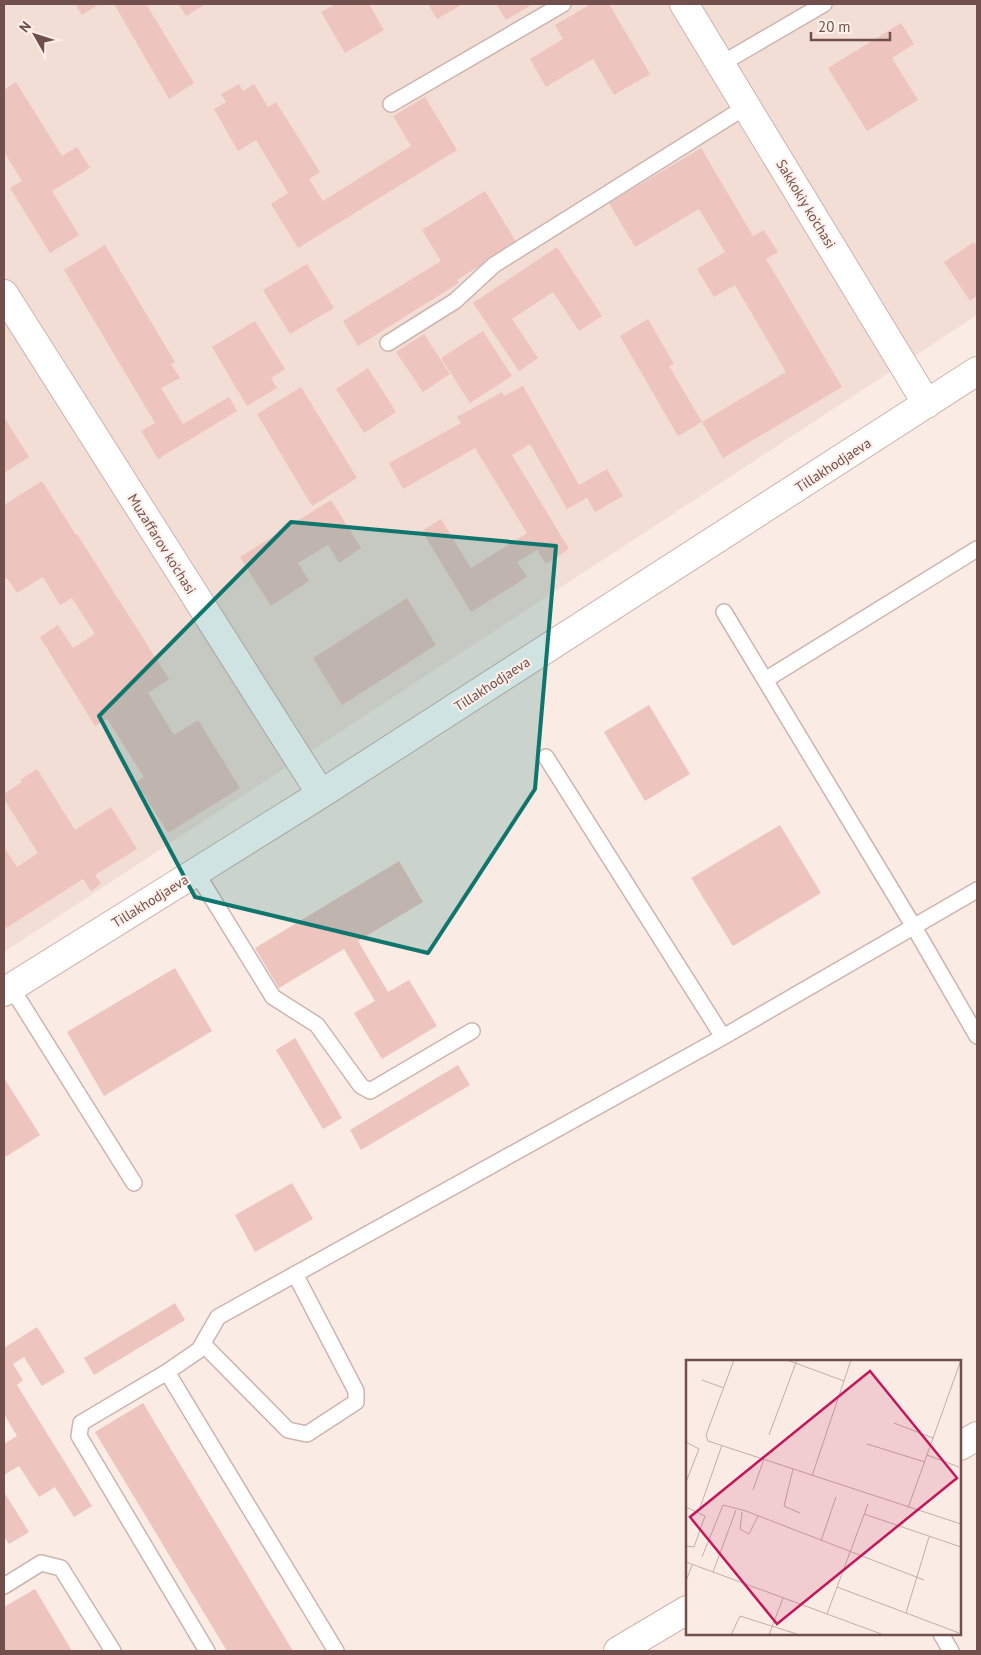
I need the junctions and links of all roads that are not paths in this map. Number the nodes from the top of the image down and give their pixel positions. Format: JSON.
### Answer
{"nodes":[{"id":1,"x":563,"y":4,"type":"edge"},
{"id":2,"x":684,"y":4,"type":"edge"},
{"id":3,"x":824,"y":4,"type":"edge"},
{"id":4,"x":721,"y":64,"type":"junction"},
{"id":5,"x":391,"y":104,"type":"dead end"},
{"id":6,"x":747,"y":106,"type":"junction"},
{"id":7,"x":4,"y":294,"type":"edge"},
{"id":8,"x":388,"y":343,"type":"dead end"},
{"id":9,"x":977,"y":371,"type":"edge"},
{"id":10,"x":927,"y":404,"type":"junction"},
{"id":11,"x":977,"y":549,"type":"edge"},
{"id":12,"x":724,"y":612,"type":"dead end"},
{"id":13,"x":765,"y":680,"type":"junction"},
{"id":14,"x":546,"y":757,"type":"dead end"},
{"id":15,"x":321,"y":794,"type":"junction"},
{"id":16,"x":196,"y":872,"type":"junction"},
{"id":17,"x":977,"y":890,"type":"edge"},
{"id":18,"x":914,"y":927,"type":"junction"},
{"id":19,"x":7,"y":989,"type":"edge"},
{"id":20,"x":472,"y":1031,"type":"dead end"},
{"id":21,"x":977,"y":1036,"type":"edge"},
{"id":22,"x":723,"y":1037,"type":"junction"},
{"id":23,"x":134,"y":1183,"type":"dead end"},
{"id":24,"x":295,"y":1274,"type":"junction"},
{"id":25,"x":202,"y":1344,"type":"junction"},
{"id":26,"x":167,"y":1372,"type":"junction"},
{"id":27,"x":977,"y":1436,"type":"edge"},
{"id":28,"x":961,"y":1445,"type":"edge"},
{"id":29,"x":4,"y":1586,"type":"edge"},
{"id":30,"x":686,"y":1611,"type":"edge"},
{"id":31,"x":941,"y":1635,"type":"edge"},
{"id":32,"x":113,"y":1651,"type":"edge"},
{"id":33,"x":207,"y":1651,"type":"edge"},
{"id":34,"x":336,"y":1651,"type":"edge"},
{"id":35,"x":618,"y":1651,"type":"edge"},
{"id":36,"x":951,"y":1651,"type":"edge"}],
"edges":[{"from":1,"to":5,"type":"lane"},
{"from":2,"to":4,"type":"street","name":"Sakkokiy ko'chasi"},
{"from":3,"to":4,"type":"lane"},
{"from":4,"to":6,"type":"street","name":"Sakkokiy ko'chasi"},
{"from":6,"to":8,"type":"lane"},
{"from":6,"to":10,"type":"street","name":"Sakkokiy ko'chasi"},
{"from":7,"to":15,"type":"street","name":"Muzaffarov ko'chasi"},
{"from":9,"to":10,"type":"street","name":"Tillakhodjaeva"},
{"from":10,"to":15,"type":"street","name":"Tillakhodjaeva"},
{"from":11,"to":13,"type":"lane"},
{"from":12,"to":13,"type":"lane"},
{"from":13,"to":18,"type":"lane"},
{"from":14,"to":22,"type":"lane"},
{"from":15,"to":16,"type":"street","name":"Tillakhodjaeva"},
{"from":16,"to":19,"type":"street","name":"Tillakhodjaeva"},
{"from":16,"to":20,"type":"lane"},
{"from":17,"to":18,"type":"lane"},
{"from":18,"to":21,"type":"lane"},
{"from":18,"to":22,"type":"lane"},
{"from":19,"to":23,"type":"lane"},
{"from":22,"to":24,"type":"lane"},
{"from":24,"to":25,"type":"lane"},
{"from":24,"to":25,"type":"lane"},
{"from":25,"to":26,"type":"lane"},
{"from":26,"to":33,"type":"lane"},
{"from":26,"to":34,"type":"lane"},
{"from":27,"to":28,"type":"street"},
{"from":29,"to":32,"type":"lane"},
{"from":30,"to":35,"type":"street"},
{"from":31,"to":36,"type":"lane"}]}
